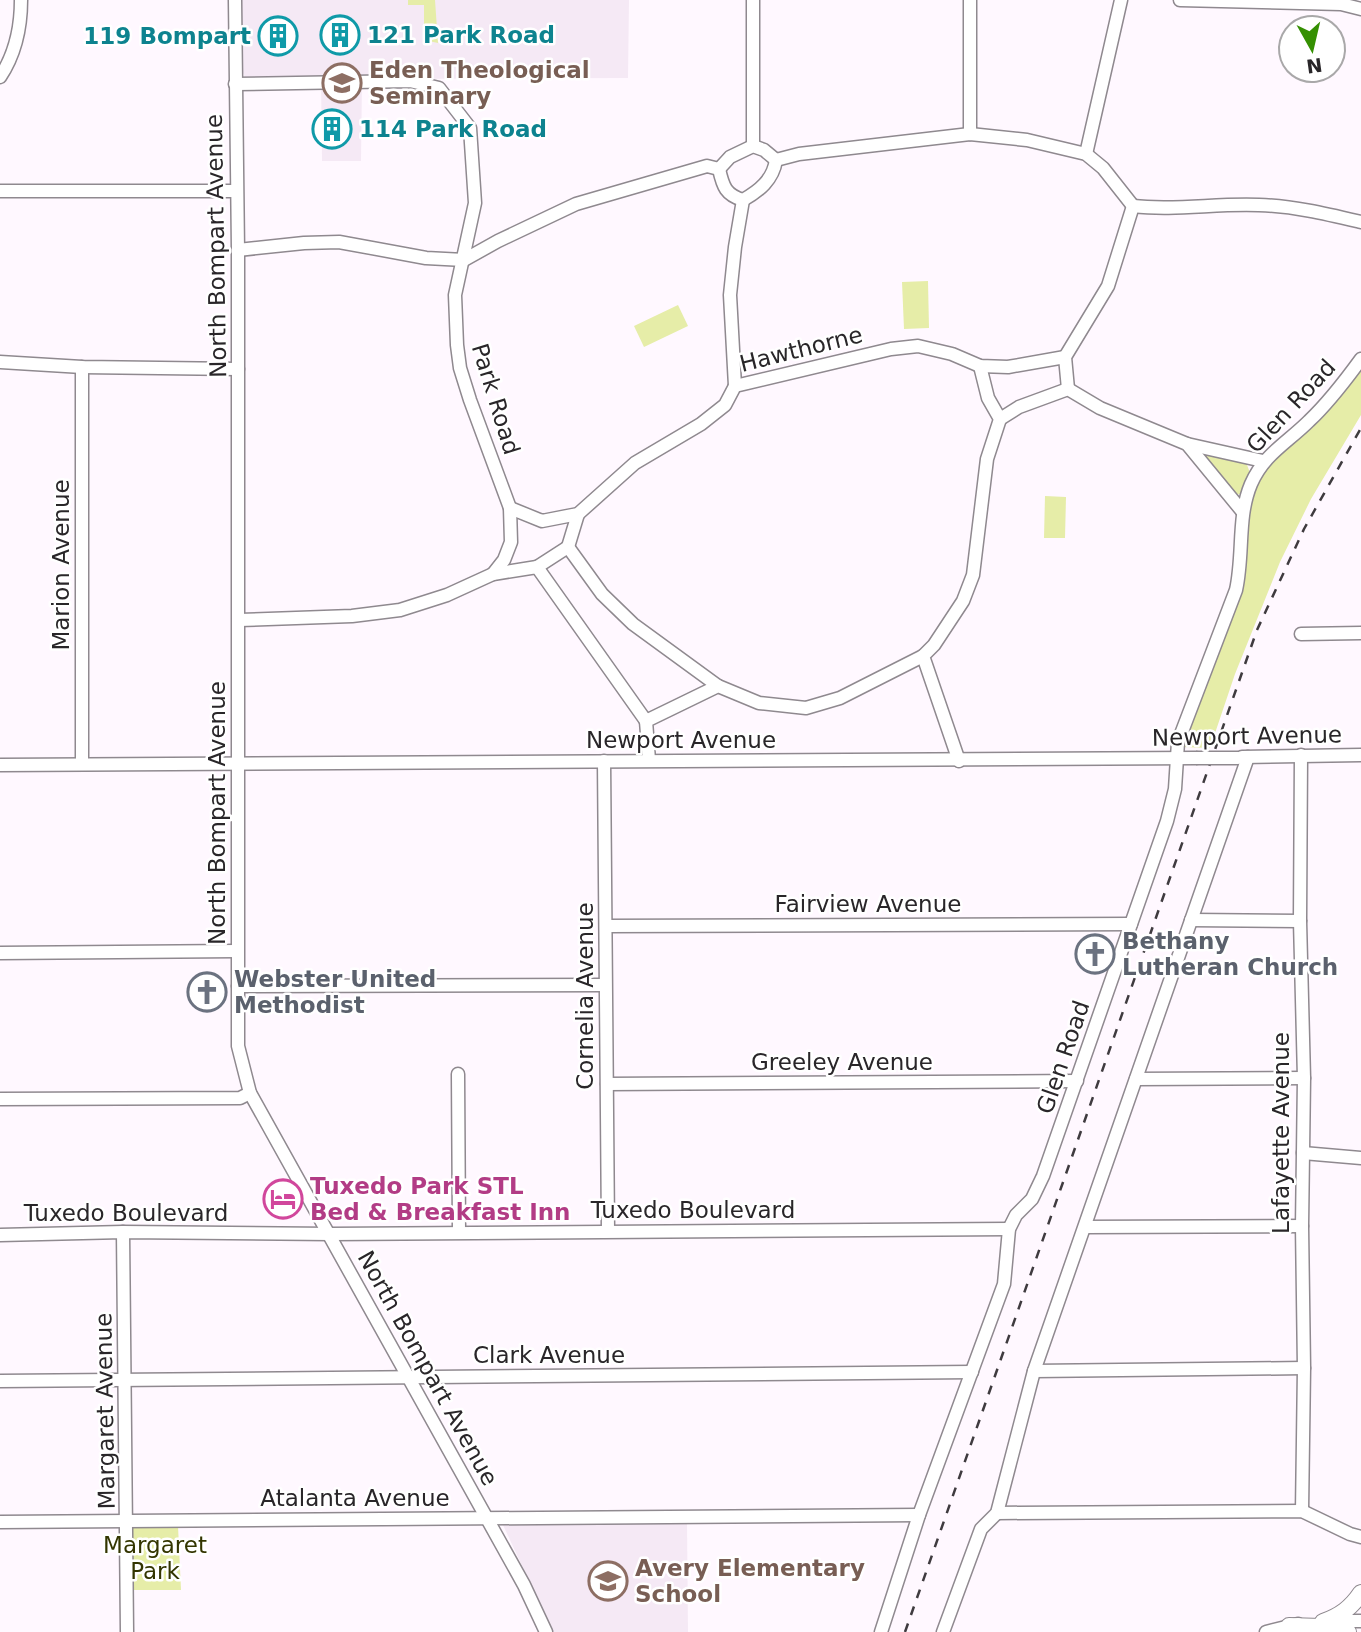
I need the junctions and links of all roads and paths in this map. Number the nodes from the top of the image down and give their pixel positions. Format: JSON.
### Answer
{"nodes":[{"id":1,"x":21,"y":0,"type":"edge"},
{"id":2,"x":234,"y":0,"type":"edge"},
{"id":3,"x":753,"y":0,"type":"edge"},
{"id":4,"x":970,"y":0,"type":"edge"},
{"id":5,"x":1121,"y":0,"type":"edge"},
{"id":6,"x":1180,"y":0,"type":"edge"},
{"id":7,"x":1361,"y":9,"type":"edge"},
{"id":8,"x":0,"y":77,"type":"edge"},
{"id":9,"x":235,"y":84,"type":"junction"},
{"id":10,"x":970,"y":134,"type":"junction"},
{"id":11,"x":753,"y":146,"type":"junction"},
{"id":12,"x":1086,"y":154,"type":"junction"},
{"id":13,"x":776,"y":160,"type":"junction"},
{"id":14,"x":719,"y":169,"type":"junction"},
{"id":15,"x":0,"y":191,"type":"edge"},
{"id":16,"x":236,"y":191,"type":"junction"},
{"id":17,"x":744,"y":200,"type":"junction"},
{"id":18,"x":1133,"y":206,"type":"junction"},
{"id":19,"x":1361,"y":222,"type":"edge"},
{"id":20,"x":238,"y":250,"type":"junction"},
{"id":21,"x":464,"y":260,"type":"junction"},
{"id":22,"x":1065,"y":357,"type":"junction"},
{"id":23,"x":1361,"y":359,"type":"edge"},
{"id":24,"x":0,"y":362,"type":"edge"},
{"id":25,"x":980,"y":366,"type":"junction"},
{"id":26,"x":82,"y":367,"type":"junction"},
{"id":27,"x":238,"y":369,"type":"junction"},
{"id":28,"x":735,"y":386,"type":"junction"},
{"id":29,"x":1068,"y":389,"type":"junction"},
{"id":30,"x":1000,"y":419,"type":"junction"},
{"id":31,"x":1187,"y":444,"type":"junction"},
{"id":32,"x":1263,"y":461,"type":"junction"},
{"id":33,"x":510,"y":509,"type":"junction"},
{"id":34,"x":1242,"y":511,"type":"junction"},
{"id":35,"x":578,"y":514,"type":"junction"},
{"id":36,"x":568,"y":547,"type":"junction"},
{"id":37,"x":537,"y":567,"type":"junction"},
{"id":38,"x":493,"y":574,"type":"junction"},
{"id":39,"x":239,"y":620,"type":"junction"},
{"id":40,"x":1361,"y":633,"type":"edge"},
{"id":41,"x":1300,"y":634,"type":"dead end"},
{"id":42,"x":923,"y":656,"type":"junction"},
{"id":43,"x":718,"y":686,"type":"junction"},
{"id":44,"x":646,"y":720,"type":"junction"},
{"id":45,"x":1301,"y":755,"type":"junction"},
{"id":46,"x":1361,"y":755,"type":"edge"},
{"id":47,"x":1243,"y":757,"type":"junction"},
{"id":48,"x":1175,"y":758,"type":"junction"},
{"id":49,"x":649,"y":760,"type":"junction"},
{"id":50,"x":604,"y":761,"type":"junction"},
{"id":51,"x":959,"y":761,"type":"junction"},
{"id":52,"x":82,"y":764,"type":"junction"},
{"id":53,"x":239,"y":764,"type":"junction"},
{"id":54,"x":0,"y":765,"type":"edge"},
{"id":55,"x":1191,"y":920,"type":"junction"},
{"id":56,"x":1300,"y":922,"type":"junction"},
{"id":57,"x":1131,"y":923,"type":"junction"},
{"id":58,"x":606,"y":926,"type":"junction"},
{"id":59,"x":237,"y":951,"type":"junction"},
{"id":60,"x":0,"y":953,"type":"edge"},
{"id":61,"x":605,"y":985,"type":"junction"},
{"id":62,"x":238,"y":986,"type":"junction"},
{"id":63,"x":458,"y":1074,"type":"dead end"},
{"id":64,"x":1304,"y":1078,"type":"junction"},
{"id":65,"x":1136,"y":1079,"type":"junction"},
{"id":66,"x":1077,"y":1081,"type":"junction"},
{"id":67,"x":607,"y":1084,"type":"junction"},
{"id":68,"x":250,"y":1093,"type":"junction"},
{"id":69,"x":0,"y":1099,"type":"edge"},
{"id":70,"x":1303,"y":1153,"type":"junction"},
{"id":71,"x":1361,"y":1158,"type":"edge"},
{"id":72,"x":1301,"y":1226,"type":"junction"},
{"id":73,"x":1085,"y":1227,"type":"junction"},
{"id":74,"x":1009,"y":1229,"type":"junction"},
{"id":75,"x":608,"y":1231,"type":"junction"},
{"id":76,"x":123,"y":1232,"type":"junction"},
{"id":77,"x":459,"y":1232,"type":"junction"},
{"id":78,"x":331,"y":1234,"type":"junction"},
{"id":79,"x":0,"y":1235,"type":"edge"},
{"id":80,"x":1304,"y":1368,"type":"junction"},
{"id":81,"x":1034,"y":1371,"type":"junction"},
{"id":82,"x":972,"y":1372,"type":"junction"},
{"id":83,"x":408,"y":1377,"type":"junction"},
{"id":84,"x":126,"y":1380,"type":"junction"},
{"id":85,"x":0,"y":1381,"type":"edge"},
{"id":86,"x":1302,"y":1511,"type":"junction"},
{"id":87,"x":998,"y":1513,"type":"junction"},
{"id":88,"x":919,"y":1515,"type":"junction"},
{"id":89,"x":487,"y":1518,"type":"junction"},
{"id":90,"x":127,"y":1521,"type":"junction"},
{"id":91,"x":0,"y":1522,"type":"edge"},
{"id":92,"x":1361,"y":1537,"type":"edge"},
{"id":93,"x":1361,"y":1593,"type":"edge"},
{"id":94,"x":1361,"y":1621,"type":"edge"},
{"id":95,"x":1323,"y":1622,"type":"junction"},
{"id":96,"x":1289,"y":1626,"type":"junction"},
{"id":97,"x":127,"y":1632,"type":"edge"},
{"id":98,"x":546,"y":1632,"type":"edge"},
{"id":99,"x":881,"y":1632,"type":"edge"},
{"id":100,"x":943,"y":1632,"type":"edge"},
{"id":101,"x":1266,"y":1632,"type":"edge"},
{"id":102,"x":1348,"y":1632,"type":"edge"}],
"edges":[{"from":1,"to":8,"type":"street"},
{"from":2,"to":9,"type":"street","name":"North Bompart Avenue"},
{"from":3,"to":11,"type":"street"},
{"from":4,"to":10,"type":"street"},
{"from":5,"to":12,"type":"street"},
{"from":6,"to":7,"type":"street"},
{"from":9,"to":16,"type":"street","name":"North Bompart Avenue"},
{"from":9,"to":21,"type":"street","name":"Park Road"},
{"from":10,"to":12,"type":"street"},
{"from":10,"to":13,"type":"street"},
{"from":11,"to":13,"type":"street"},
{"from":11,"to":14,"type":"street"},
{"from":12,"to":18,"type":"street"},
{"from":13,"to":17,"type":"street"},
{"from":14,"to":17,"type":"street"},
{"from":14,"to":21,"type":"street"},
{"from":15,"to":16,"type":"street"},
{"from":16,"to":20,"type":"street","name":"North Bompart Avenue"},
{"from":17,"to":28,"type":"street"},
{"from":18,"to":19,"type":"street"},
{"from":18,"to":22,"type":"street"},
{"from":20,"to":21,"type":"street"},
{"from":20,"to":27,"type":"street","name":"North Bompart Avenue"},
{"from":21,"to":33,"type":"street","name":"Park Road"},
{"from":22,"to":25,"type":"street","name":"Hawthorne"},
{"from":22,"to":29,"type":"street"},
{"from":23,"to":32,"type":"street","name":"Glen Road"},
{"from":24,"to":26,"type":"street"},
{"from":25,"to":28,"type":"street","name":"Hawthorne"},
{"from":25,"to":30,"type":"street"},
{"from":26,"to":27,"type":"street"},
{"from":26,"to":52,"type":"street","name":"Marion Avenue"},
{"from":27,"to":39,"type":"street","name":"North Bompart Avenue"},
{"from":28,"to":35,"type":"street","name":"Hawthorne"},
{"from":29,"to":30,"type":"street"},
{"from":29,"to":31,"type":"street"},
{"from":30,"to":42,"type":"street"},
{"from":31,"to":32,"type":"street"},
{"from":31,"to":34,"type":"street"},
{"from":32,"to":34,"type":"street","name":"Glen Road"},
{"from":33,"to":35,"type":"street","name":"Hawthorne"},
{"from":33,"to":38,"type":"street","name":"Park Road"},
{"from":34,"to":48,"type":"street","name":"Glen Road"},
{"from":35,"to":36,"type":"street"},
{"from":36,"to":37,"type":"street"},
{"from":36,"to":43,"type":"street"},
{"from":37,"to":38,"type":"street"},
{"from":37,"to":44,"type":"street"},
{"from":38,"to":39,"type":"street"},
{"from":39,"to":53,"type":"street","name":"North Bompart Avenue"},
{"from":40,"to":41,"type":"street"},
{"from":42,"to":43,"type":"street"},
{"from":42,"to":51,"type":"street"},
{"from":43,"to":44,"type":"street"},
{"from":44,"to":49,"type":"street"},
{"from":45,"to":46,"type":"street","name":"Newport Avenue"},
{"from":45,"to":47,"type":"street","name":"Newport Avenue"},
{"from":45,"to":56,"type":"street","name":"Lafayette Avenue"},
{"from":47,"to":48,"type":"street","name":"Newport Avenue","bridge":true},
{"from":47,"to":55,"type":"street"},
{"from":48,"to":51,"type":"street","name":"Newport Avenue"},
{"from":48,"to":57,"type":"street","name":"Glen Road"},
{"from":49,"to":50,"type":"street","name":"Newport Avenue"},
{"from":49,"to":51,"type":"street","name":"Newport Avenue"},
{"from":50,"to":53,"type":"street","name":"Newport Avenue"},
{"from":50,"to":58,"type":"street","name":"Cornelia Avenue"},
{"from":52,"to":53,"type":"street","name":"Newport Avenue"},
{"from":52,"to":54,"type":"street","name":"Newport Avenue"},
{"from":53,"to":59,"type":"street","name":"North Bompart Avenue"},
{"from":55,"to":56,"type":"street"},
{"from":55,"to":65,"type":"street"},
{"from":56,"to":64,"type":"street","name":"Lafayette Avenue"},
{"from":57,"to":58,"type":"street","name":"Fairview Avenue"},
{"from":57,"to":66,"type":"street","name":"Glen Road"},
{"from":58,"to":61,"type":"street","name":"Cornelia Avenue"},
{"from":59,"to":60,"type":"street"},
{"from":59,"to":62,"type":"street","name":"North Bompart Avenue"},
{"from":61,"to":62,"type":"street"},
{"from":61,"to":67,"type":"street","name":"Cornelia Avenue"},
{"from":62,"to":68,"type":"street","name":"North Bompart Avenue"},
{"from":63,"to":77,"type":"street"},
{"from":64,"to":65,"type":"street"},
{"from":64,"to":70,"type":"street","name":"Lafayette Avenue"},
{"from":65,"to":73,"type":"street"},
{"from":66,"to":67,"type":"street","name":"Greeley Avenue"},
{"from":66,"to":74,"type":"street","name":"Glen Road"},
{"from":67,"to":75,"type":"street","name":"Cornelia Avenue"},
{"from":68,"to":69,"type":"street"},
{"from":68,"to":78,"type":"street","name":"North Bompart Avenue"},
{"from":70,"to":71,"type":"street"},
{"from":70,"to":72,"type":"street","name":"Lafayette Avenue"},
{"from":72,"to":73,"type":"street"},
{"from":72,"to":80,"type":"street","name":"Lafayette Avenue"},
{"from":73,"to":81,"type":"street"},
{"from":74,"to":75,"type":"street","name":"Tuxedo Boulevard"},
{"from":74,"to":82,"type":"street"},
{"from":75,"to":77,"type":"street","name":"Tuxedo Boulevard"},
{"from":76,"to":78,"type":"street","name":"Tuxedo Boulevard"},
{"from":76,"to":79,"type":"street","name":"Tuxedo Boulevard"},
{"from":76,"to":84,"type":"street","name":"Margaret Avenue"},
{"from":77,"to":78,"type":"street","name":"Tuxedo Boulevard"},
{"from":78,"to":83,"type":"street","name":"North Bompart Avenue"},
{"from":80,"to":81,"type":"street"},
{"from":80,"to":86,"type":"street","name":"Lafayette Avenue"},
{"from":81,"to":87,"type":"street"},
{"from":82,"to":83,"type":"street","name":"Clark Avenue"},
{"from":82,"to":88,"type":"street"},
{"from":83,"to":84,"type":"street","name":"Clark Avenue"},
{"from":83,"to":89,"type":"street","name":"North Bompart Avenue"},
{"from":84,"to":85,"type":"street","name":"Clark Avenue"},
{"from":84,"to":90,"type":"street","name":"Margaret Avenue"},
{"from":86,"to":87,"type":"street"},
{"from":86,"to":92,"type":"street"},
{"from":87,"to":100,"type":"street"},
{"from":88,"to":89,"type":"street","name":"Atalanta Avenue"},
{"from":88,"to":99,"type":"street"},
{"from":89,"to":90,"type":"street","name":"Atalanta Avenue"},
{"from":89,"to":98,"type":"street","name":"North Bompart Avenue"},
{"from":90,"to":91,"type":"street","name":"Atalanta Avenue"},
{"from":90,"to":97,"type":"street","name":"Margaret Avenue"},
{"from":93,"to":95,"type":"main road"},
{"from":94,"to":95,"type":"street"},
{"from":95,"to":96,"type":"street"},
{"from":96,"to":101,"type":"street"},
{"from":96,"to":102,"type":"main road"}]}
